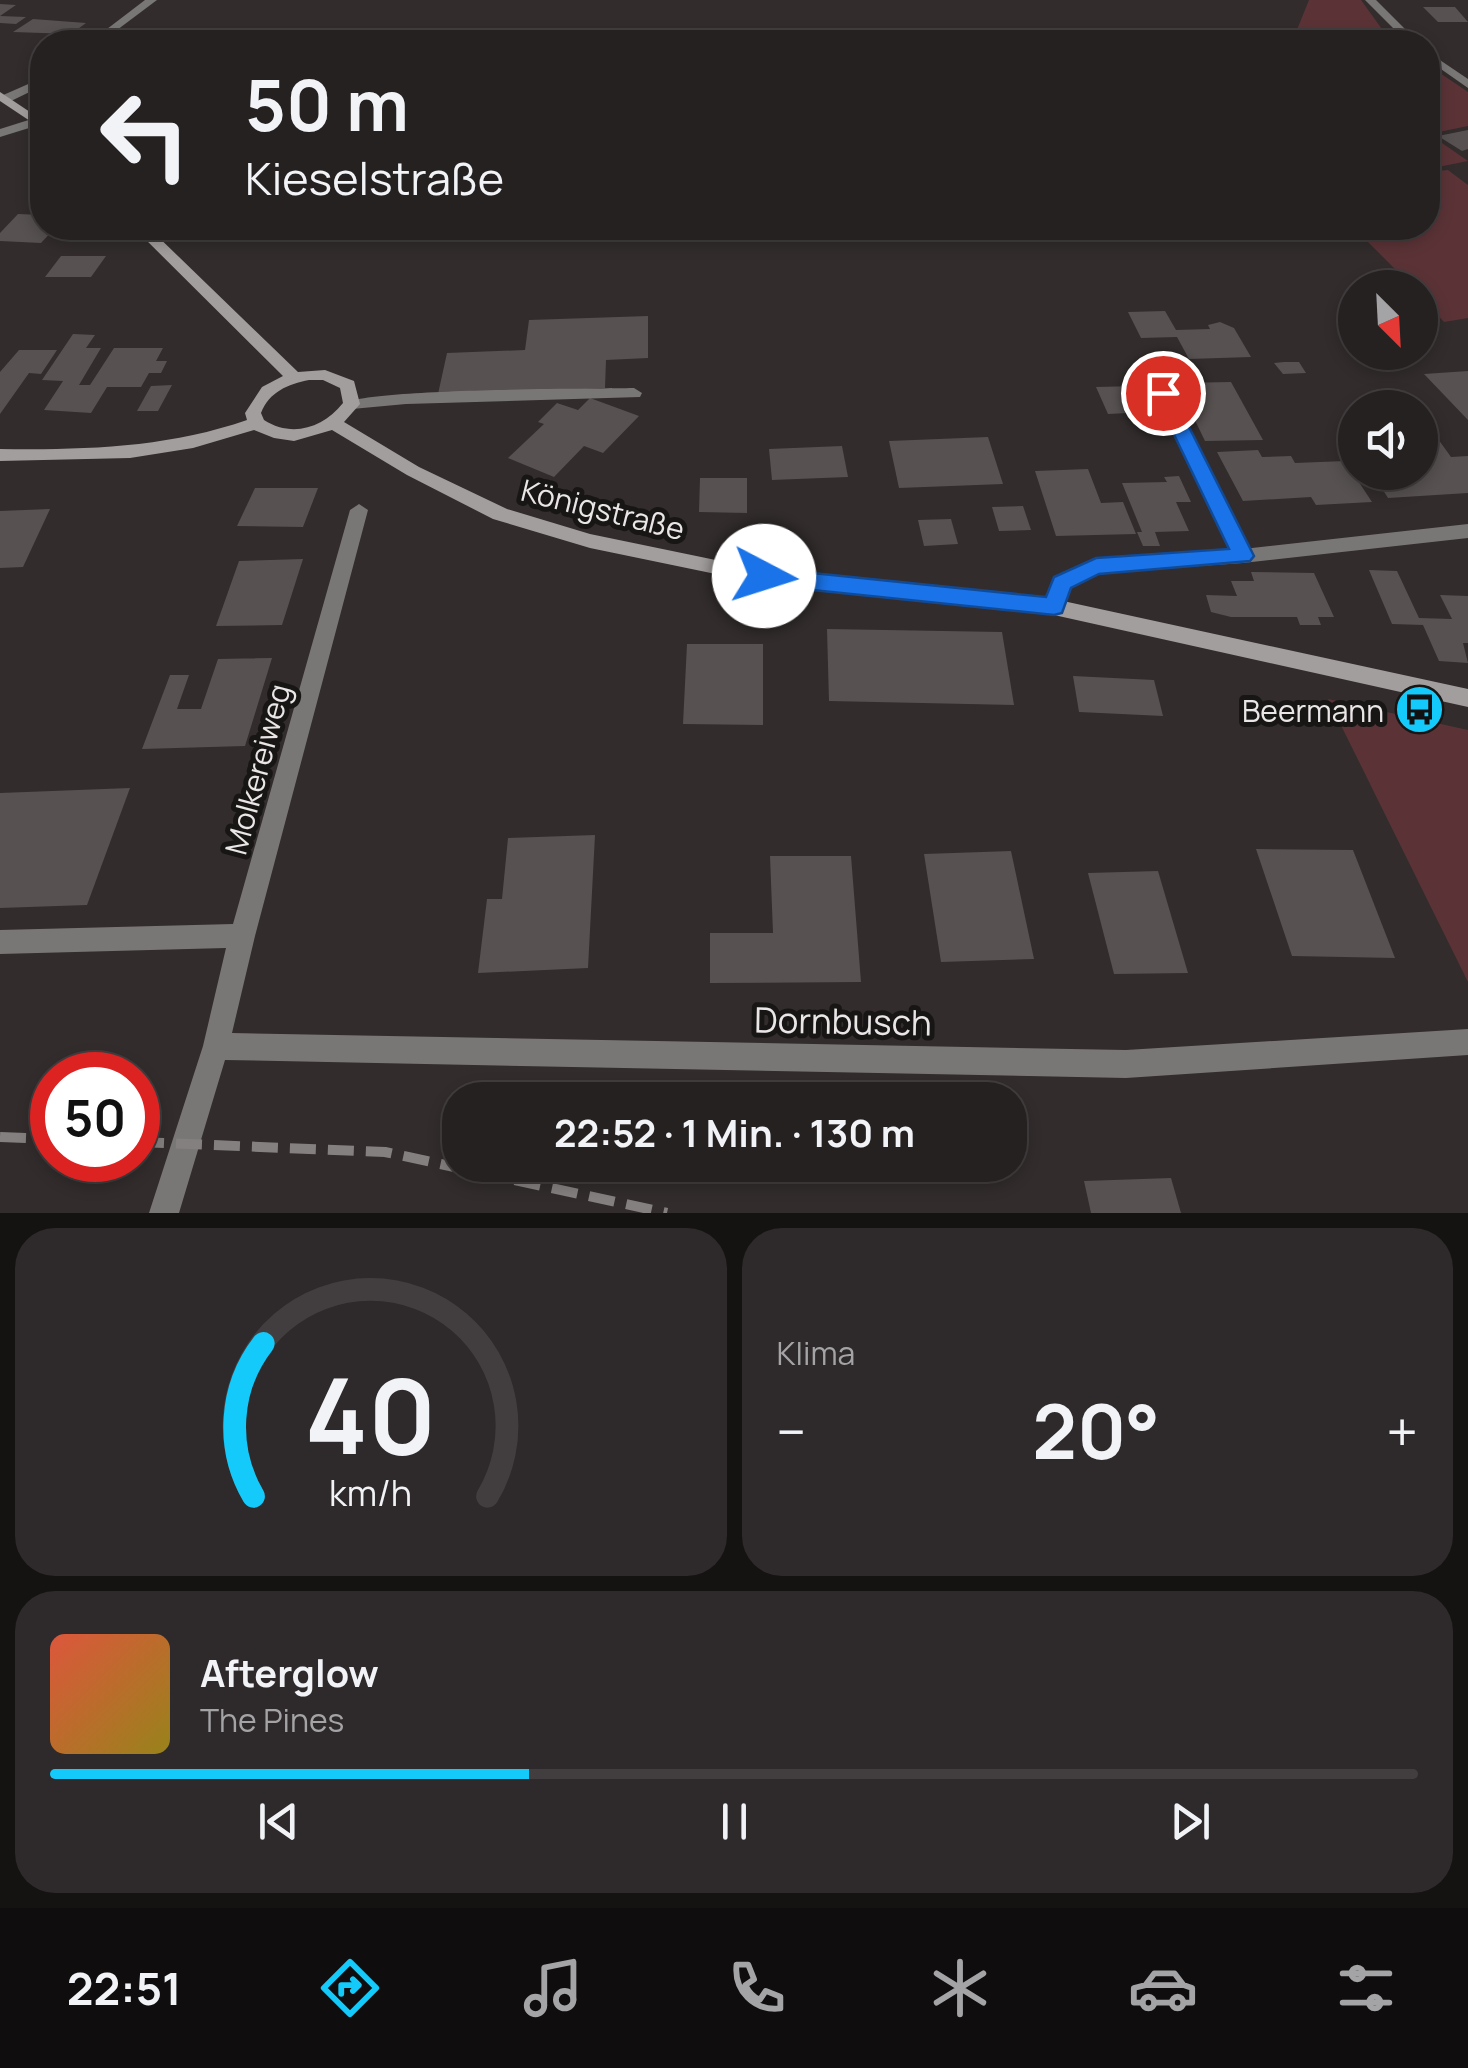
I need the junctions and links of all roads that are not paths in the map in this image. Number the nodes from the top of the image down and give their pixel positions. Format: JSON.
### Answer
{"nodes":[{"id":1,"x":152,"y":0,"type":"edge"},
{"id":2,"x":1370,"y":0,"type":"edge"},
{"id":3,"x":111,"y":30,"type":"edge"},
{"id":4,"x":1400,"y":30,"type":"edge"},
{"id":5,"x":1440,"y":64,"type":"edge"},
{"id":6,"x":1468,"y":84,"type":"edge"},
{"id":7,"x":30,"y":87,"type":"edge"},
{"id":8,"x":2,"y":98,"type":"edge"},
{"id":9,"x":30,"y":116,"type":"edge"},
{"id":10,"x":30,"y":125,"type":"edge"},
{"id":11,"x":0,"y":132,"type":"edge"},
{"id":12,"x":153,"y":240,"type":"edge"},
{"id":13,"x":293,"y":378,"type":"junction"},
{"id":14,"x":1163,"y":393,"type":"dead end"},
{"id":15,"x":634,"y":394,"type":"dead end"},
{"id":16,"x":352,"y":404,"type":"junction"},
{"id":17,"x":256,"y":423,"type":"junction"},
{"id":18,"x":334,"y":424,"type":"junction"},
{"id":19,"x":0,"y":456,"type":"edge"},
{"id":20,"x":359,"y":510,"type":"dead end"},
{"id":21,"x":1468,"y":531,"type":"edge"},
{"id":22,"x":1243,"y":556,"type":"junction"},
{"id":23,"x":1054,"y":606,"type":"junction"},
{"id":24,"x":1468,"y":698,"type":"edge"},
{"id":25,"x":242,"y":936,"type":"junction"},
{"id":26,"x":0,"y":942,"type":"edge"},
{"id":27,"x":1468,"y":1042,"type":"edge"},
{"id":28,"x":216,"y":1046,"type":"junction"},
{"id":29,"x":164,"y":1213,"type":"edge"}],
"edges":[{"from":1,"to":3,"type":"street"},
{"from":2,"to":4,"type":"street"},
{"from":5,"to":6,"type":"street"},
{"from":7,"to":8,"type":"street"},
{"from":8,"to":9,"type":"main road"},
{"from":10,"to":11,"type":"street"},
{"from":12,"to":13,"type":"main road"},
{"from":13,"to":16,"type":"main road"},
{"from":13,"to":17,"type":"main road"},
{"from":14,"to":22,"type":"street"},
{"from":15,"to":16,"type":"street"},
{"from":16,"to":18,"type":"main road"},
{"from":17,"to":18,"type":"main road"},
{"from":17,"to":19,"type":"main road"},
{"from":18,"to":23,"type":"main road","name":"Königstraße"},
{"from":20,"to":25,"type":"street","name":"Molkereiweg"},
{"from":21,"to":22,"type":"street"},
{"from":22,"to":23,"type":"street"},
{"from":23,"to":24,"type":"main road","name":"Königstraße"},
{"from":25,"to":26,"type":"street"},
{"from":25,"to":28,"type":"street","name":"Molkereiweg"},
{"from":27,"to":28,"type":"street","name":"Dornbusch"},
{"from":28,"to":29,"type":"street","name":"Molkereiweg"}]}
